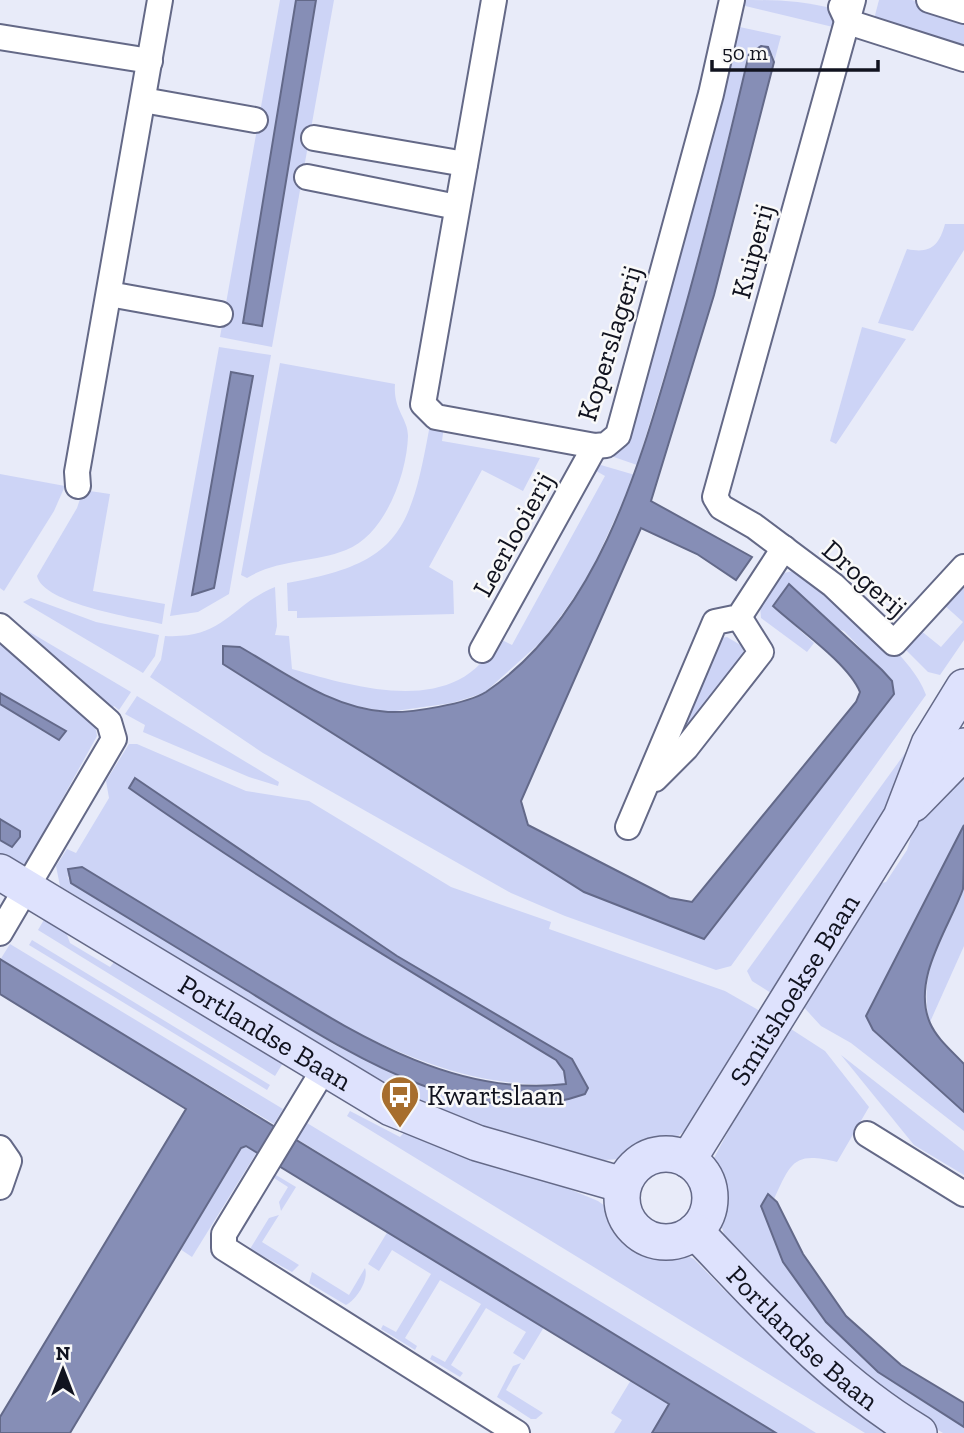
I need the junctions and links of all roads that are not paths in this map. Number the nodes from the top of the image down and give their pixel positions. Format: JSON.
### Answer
{"nodes":[{"id":1,"x":160,"y":0,"type":"edge"},
{"id":2,"x":494,"y":0,"type":"edge"},
{"id":3,"x":732,"y":0,"type":"edge"},
{"id":4,"x":929,"y":0,"type":"edge"},
{"id":5,"x":846,"y":7,"type":"edge"},
{"id":6,"x":964,"y":11,"type":"edge"},
{"id":7,"x":0,"y":37,"type":"edge"},
{"id":8,"x":964,"y":59,"type":"edge"},
{"id":9,"x":150,"y":61,"type":"junction"},
{"id":10,"x":143,"y":100,"type":"junction"},
{"id":11,"x":255,"y":120,"type":"dead end"},
{"id":12,"x":314,"y":138,"type":"dead end"},
{"id":13,"x":465,"y":164,"type":"junction"},
{"id":14,"x":307,"y":177,"type":"dead end"},
{"id":15,"x":457,"y":207,"type":"junction"},
{"id":16,"x":109,"y":294,"type":"junction"},
{"id":17,"x":220,"y":314,"type":"dead end"},
{"id":18,"x":595,"y":446,"type":"junction"},
{"id":19,"x":78,"y":485,"type":"dead end"},
{"id":20,"x":715,"y":497,"type":"joint"},
{"id":21,"x":784,"y":548,"type":"junction"},
{"id":22,"x":964,"y":567,"type":"edge"},
{"id":23,"x":739,"y":617,"type":"junction"},
{"id":24,"x":0,"y":626,"type":"edge"},
{"id":25,"x":482,"y":650,"type":"dead end"},
{"id":26,"x":960,"y":700,"type":"edge"},
{"id":27,"x":964,"y":746,"type":"edge"},
{"id":28,"x":646,"y":788,"type":"junction"},
{"id":29,"x":901,"y":817,"type":"junction"},
{"id":30,"x":628,"y":827,"type":"dead end"},
{"id":31,"x":14,"y":880,"type":"edge"},
{"id":32,"x":0,"y":933,"type":"edge"},
{"id":33,"x":324,"y":1069,"type":"junction"},
{"id":34,"x":867,"y":1134,"type":"dead end"},
{"id":35,"x":0,"y":1148,"type":"edge"},
{"id":36,"x":688,"y":1160,"type":"junction"},
{"id":37,"x":623,"y":1185,"type":"junction"},
{"id":38,"x":0,"y":1187,"type":"edge"},
{"id":39,"x":964,"y":1194,"type":"edge"},
{"id":40,"x":695,"y":1231,"type":"junction"},
{"id":41,"x":517,"y":1433,"type":"edge"},
{"id":42,"x":919,"y":1433,"type":"edge"}],
"edges":[{"from":1,"to":9,"type":"street"},
{"from":2,"to":13,"type":"street","name":"Koperslagerij"},
{"from":3,"to":18,"type":"street","name":"Koperslagerij"},
{"from":4,"to":6,"type":"street"},
{"from":5,"to":8,"type":"street"},
{"from":5,"to":20,"type":"street","name":"Kuiperij"},
{"from":7,"to":9,"type":"street"},
{"from":9,"to":10,"type":"street"},
{"from":10,"to":11,"type":"street"},
{"from":10,"to":16,"type":"street"},
{"from":12,"to":13,"type":"street"},
{"from":13,"to":15,"type":"street","name":"Koperslagerij"},
{"from":14,"to":15,"type":"street"},
{"from":15,"to":18,"type":"street","name":"Koperslagerij"},
{"from":16,"to":17,"type":"street"},
{"from":16,"to":19,"type":"street"},
{"from":18,"to":25,"type":"street","name":"Leerlooierij"},
{"from":20,"to":21,"type":"street","name":"Drogerij"},
{"from":21,"to":22,"type":"street","name":"Drogerij"},
{"from":21,"to":23,"type":"street"},
{"from":23,"to":28,"type":"street"},
{"from":23,"to":28,"type":"street"},
{"from":24,"to":31,"type":"street"},
{"from":26,"to":29,"type":"street","name":"Smitshoekse Baan"},
{"from":27,"to":29,"type":"street","name":"Smitshoekse Baan"},
{"from":28,"to":30,"type":"street"},
{"from":29,"to":36,"type":"street","name":"Smitshoekse Baan"},
{"from":31,"to":32,"type":"street"},
{"from":31,"to":33,"type":"street","name":"Portlandse Baan"},
{"from":33,"to":37,"type":"street","name":"Portlandse Baan"},
{"from":33,"to":41,"type":"street"},
{"from":34,"to":39,"type":"street"},
{"from":35,"to":38,"type":"street"},
{"from":36,"to":37,"type":"street"},
{"from":36,"to":40,"type":"street"},
{"from":37,"to":40,"type":"street"},
{"from":40,"to":42,"type":"street","name":"Portlandse Baan"}]}
